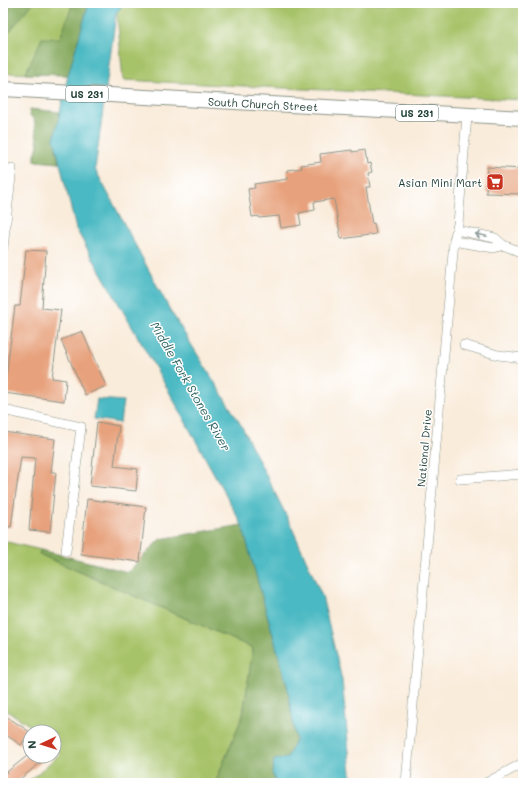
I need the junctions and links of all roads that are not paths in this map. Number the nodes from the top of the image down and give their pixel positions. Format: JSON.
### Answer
{"nodes":[{"id":1,"x":3,"y":89,"type":"edge"},
{"id":2,"x":467,"y":116,"type":"junction"},
{"id":3,"x":523,"y":118,"type":"edge"},
{"id":4,"x":12,"y":168,"type":"dead end"},
{"id":5,"x":457,"y":230,"type":"junction"},
{"id":6,"x":454,"y":241,"type":"junction"},
{"id":7,"x":503,"y":245,"type":"junction"},
{"id":8,"x":3,"y":248,"type":"edge"},
{"id":9,"x":523,"y":252,"type":"edge"},
{"id":10,"x":464,"y":345,"type":"dead end"},
{"id":11,"x":523,"y":358,"type":"edge"},
{"id":12,"x":3,"y":410,"type":"edge"},
{"id":13,"x":523,"y":474,"type":"edge"},
{"id":14,"x":460,"y":479,"type":"dead end"},
{"id":15,"x":66,"y":552,"type":"dead end"},
{"id":16,"x":523,"y":763,"type":"edge"},
{"id":17,"x":406,"y":783,"type":"edge"},
{"id":18,"x":486,"y":783,"type":"edge"}],
"edges":[{"from":1,"to":2,"type":"highway","name":"South Church Street","number":"US 231"},
{"from":2,"to":3,"type":"highway","name":"South Church Street","number":"US 231"},
{"from":2,"to":5,"type":"street","name":"National Drive"},
{"from":4,"to":8,"type":"street"},
{"from":5,"to":6,"type":"street","name":"National Drive"},
{"from":7,"to":5,"type":"street","one_way":true},
{"from":6,"to":7,"type":"street"},
{"from":6,"to":17,"type":"street","name":"National Drive"},
{"from":7,"to":9,"type":"street"},
{"from":10,"to":11,"type":"street"},
{"from":12,"to":15,"type":"street"},
{"from":13,"to":14,"type":"street"},
{"from":16,"to":18,"type":"street"}]}
